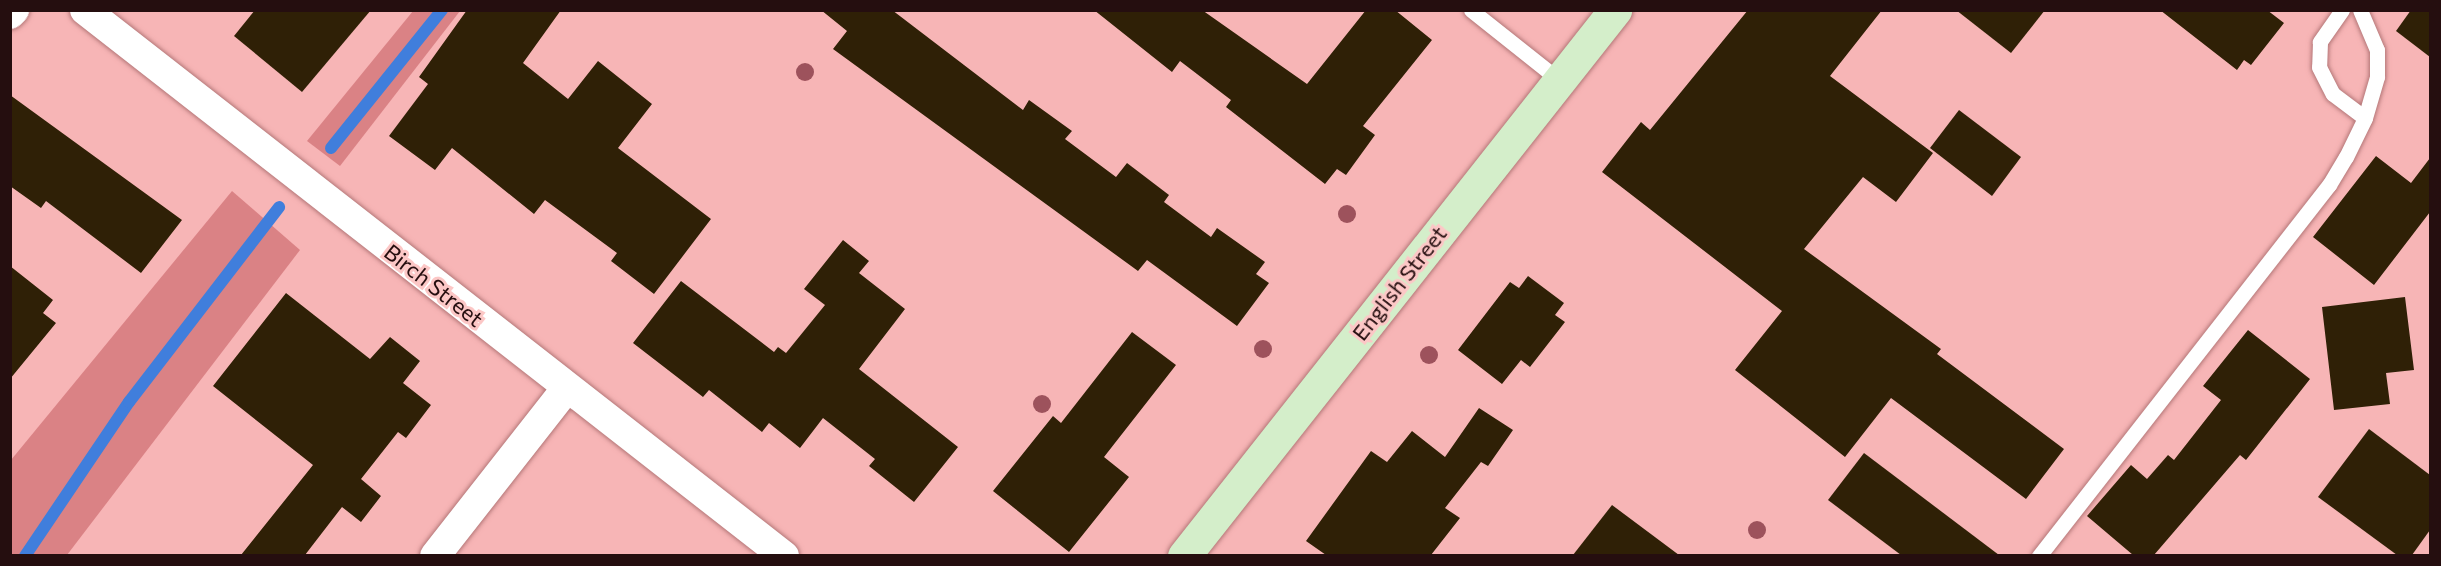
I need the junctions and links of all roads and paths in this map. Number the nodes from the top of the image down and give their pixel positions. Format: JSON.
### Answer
{"nodes":[{"id":1,"x":14,"y":10,"type":"edge"},
{"id":2,"x":85,"y":10,"type":"edge"},
{"id":3,"x":1471,"y":10,"type":"edge"},
{"id":4,"x":1615,"y":10,"type":"edge"},
{"id":5,"x":2342,"y":10,"type":"edge"},
{"id":6,"x":2361,"y":10,"type":"edge"},
{"id":7,"x":10,"y":14,"type":"edge"},
{"id":8,"x":1559,"y":80,"type":"junction"},
{"id":9,"x":2365,"y":118,"type":"junction"},
{"id":10,"x":566,"y":389,"type":"junction"},
{"id":11,"x":435,"y":555,"type":"edge"},
{"id":12,"x":784,"y":555,"type":"edge"},
{"id":13,"x":1184,"y":555,"type":"edge"},
{"id":14,"x":2039,"y":555,"type":"edge"}],
"edges":[{"from":1,"to":7,"type":"street"},
{"from":2,"to":10,"type":"street","name":"Birch Street"},
{"from":3,"to":8,"type":"lane"},
{"from":4,"to":8,"type":"street","name":"English Street"},
{"from":5,"to":9,"type":"lane"},
{"from":6,"to":9,"type":"lane"},
{"from":8,"to":13,"type":"street","name":"English Street"},
{"from":9,"to":14,"type":"lane"},
{"from":10,"to":11,"type":"street"},
{"from":10,"to":12,"type":"street","name":"Birch Street"}]}
